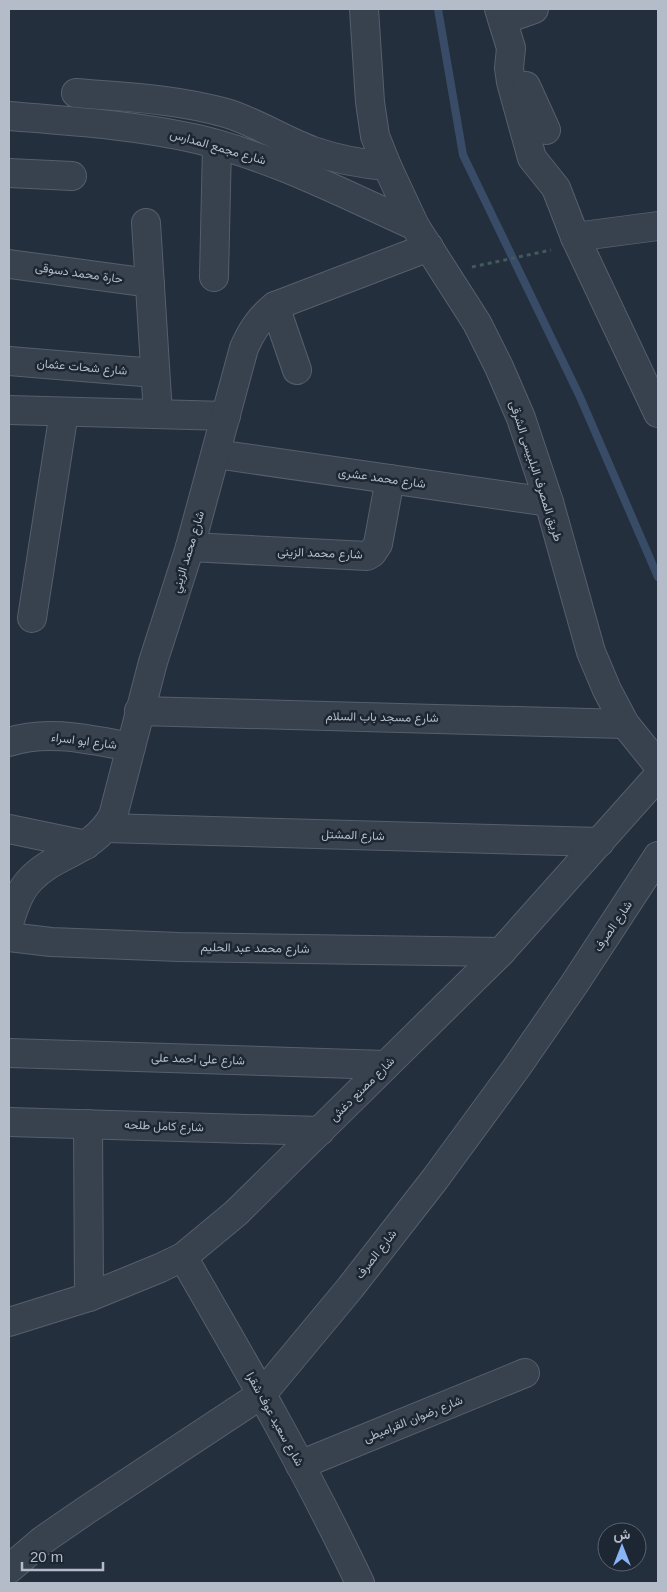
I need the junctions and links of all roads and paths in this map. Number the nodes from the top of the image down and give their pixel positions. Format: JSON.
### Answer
{"nodes":[{"id":1,"x":364,"y":9,"type":"edge"},
{"id":2,"x":534,"y":9,"type":"edge"},
{"id":3,"x":501,"y":15,"type":"edge"},
{"id":4,"x":511,"y":55,"type":"junction"},
{"id":5,"x":76,"y":93,"type":"dead end"},
{"id":6,"x":9,"y":116,"type":"edge"},
{"id":7,"x":546,"y":130,"type":"dead end"},
{"id":8,"x":217,"y":145,"type":"junction"},
{"id":9,"x":387,"y":166,"type":"junction"},
{"id":10,"x":9,"y":173,"type":"edge"},
{"id":11,"x":72,"y":176,"type":"dead end"},
{"id":12,"x":146,"y":223,"type":"dead end"},
{"id":13,"x":658,"y":226,"type":"edge"},
{"id":14,"x":422,"y":236,"type":"junction"},
{"id":15,"x":575,"y":237,"type":"junction"},
{"id":16,"x":537,"y":253,"type":"dead end"},
{"id":17,"x":9,"y":264,"type":"edge"},
{"id":18,"x":480,"y":265,"type":"dead end"},
{"id":19,"x":214,"y":277,"type":"dead end"},
{"id":20,"x":150,"y":283,"type":"junction"},
{"id":21,"x":275,"y":306,"type":"junction"},
{"id":22,"x":9,"y":361,"type":"edge"},
{"id":23,"x":297,"y":370,"type":"dead end"},
{"id":24,"x":156,"y":373,"type":"junction"},
{"id":25,"x":9,"y":410,"type":"edge"},
{"id":26,"x":64,"y":412,"type":"junction"},
{"id":27,"x":658,"y":413,"type":"edge"},
{"id":28,"x":158,"y":414,"type":"junction"},
{"id":29,"x":226,"y":416,"type":"junction"},
{"id":30,"x":216,"y":454,"type":"junction"},
{"id":31,"x":390,"y":479,"type":"junction"},
{"id":32,"x":549,"y":502,"type":"junction"},
{"id":33,"x":190,"y":547,"type":"junction"},
{"id":34,"x":32,"y":618,"type":"dead end"},
{"id":35,"x":140,"y":711,"type":"junction"},
{"id":36,"x":625,"y":724,"type":"junction"},
{"id":37,"x":9,"y":742,"type":"edge"},
{"id":38,"x":130,"y":747,"type":"junction"},
{"id":39,"x":658,"y":765,"type":"edge"},
{"id":40,"x":658,"y":776,"type":"edge"},
{"id":41,"x":9,"y":829,"type":"edge"},
{"id":42,"x":96,"y":836,"type":"junction"},
{"id":43,"x":600,"y":842,"type":"junction"},
{"id":44,"x":658,"y":856,"type":"edge"},
{"id":45,"x":9,"y":924,"type":"edge"},
{"id":46,"x":9,"y":937,"type":"edge"},
{"id":47,"x":501,"y":952,"type":"junction"},
{"id":48,"x":9,"y":1052,"type":"edge"},
{"id":49,"x":386,"y":1065,"type":"junction"},
{"id":50,"x":9,"y":1122,"type":"edge"},
{"id":51,"x":88,"y":1124,"type":"junction"},
{"id":52,"x":320,"y":1130,"type":"junction"},
{"id":53,"x":183,"y":1257,"type":"junction"},
{"id":54,"x":89,"y":1296,"type":"junction"},
{"id":55,"x":9,"y":1322,"type":"edge"},
{"id":56,"x":526,"y":1373,"type":"dead end"},
{"id":57,"x":262,"y":1394,"type":"junction"},
{"id":58,"x":300,"y":1465,"type":"junction"},
{"id":59,"x":9,"y":1569,"type":"edge"},
{"id":60,"x":360,"y":1583,"type":"edge"}],
"edges":[{"from":1,"to":9,"type":"street","name":"طريق المصرف البلبيسى الشرقى"},
{"from":2,"to":3,"type":"street"},
{"from":3,"to":4,"type":"street"},
{"from":4,"to":7,"type":"street"},
{"from":4,"to":15,"type":"street"},
{"from":5,"to":9,"type":"street"},
{"from":6,"to":8,"type":"street","name":"شارع مجمع المدارس"},
{"from":8,"to":14,"type":"street","name":"شارع مجمع المدارس"},
{"from":8,"to":19,"type":"street"},
{"from":9,"to":14,"type":"street","name":"طريق المصرف البلبيسى الشرقى"},
{"from":10,"to":11,"type":"street"},
{"from":12,"to":20,"type":"street"},
{"from":13,"to":15,"type":"street"},
{"from":14,"to":21,"type":"street","name":"شارع محمد الزيني"},
{"from":14,"to":32,"type":"street","name":"طريق المصرف البلبيسى الشرقى"},
{"from":15,"to":27,"type":"street"},
{"from":16,"to":18,"type":"path"},
{"from":17,"to":20,"type":"street","name":"حارة محمد دسوقى"},
{"from":20,"to":24,"type":"street"},
{"from":21,"to":23,"type":"street"},
{"from":21,"to":29,"type":"street","name":"شارع محمد الزيني"},
{"from":22,"to":24,"type":"street","name":"شارع شحات عثمان"},
{"from":24,"to":28,"type":"street"},
{"from":25,"to":26,"type":"street"},
{"from":26,"to":28,"type":"street"},
{"from":26,"to":34,"type":"street"},
{"from":28,"to":29,"type":"street"},
{"from":29,"to":30,"type":"street","name":"شارع محمد الزيني"},
{"from":30,"to":31,"type":"street","name":"شارع محمد عشرى"},
{"from":30,"to":33,"type":"street","name":"شارع محمد الزيني"},
{"from":31,"to":32,"type":"street","name":"شارع محمد عشرى"},
{"from":31,"to":33,"type":"street","name":"شارع محمد الزينى"},
{"from":32,"to":36,"type":"street","name":"طريق المصرف البلبيسى الشرقى"},
{"from":33,"to":35,"type":"street","name":"شارع محمد الزيني"},
{"from":35,"to":36,"type":"street","name":"شارع مسجد باب السلام"},
{"from":35,"to":38,"type":"street","name":"شارع محمد الزيني"},
{"from":36,"to":39,"type":"street","name":"طريق المصرف البلبيسى الشرقى"},
{"from":37,"to":38,"type":"street","name":"شارع ابو اسراء"},
{"from":38,"to":42,"type":"street","name":"شارع محمد الزيني"},
{"from":40,"to":43,"type":"street","name":"شارع مصنع دغش"},
{"from":41,"to":42,"type":"street","name":"شارع المشتل"},
{"from":42,"to":43,"type":"street","name":"شارع المشتل"},
{"from":42,"to":45,"type":"street"},
{"from":43,"to":47,"type":"street","name":"شارع مصنع دغش"},
{"from":44,"to":57,"type":"street","name":"شارع الصرف"},
{"from":46,"to":47,"type":"street","name":"شارع محمد عبد الحليم"},
{"from":47,"to":49,"type":"street","name":"شارع مصنع دغش"},
{"from":48,"to":49,"type":"street","name":"شارع على احمد على"},
{"from":49,"to":52,"type":"street","name":"شارع مصنع دغش"},
{"from":50,"to":51,"type":"street","name":"شارع كامل طلحه"},
{"from":51,"to":52,"type":"street","name":"شارع كامل طلحه"},
{"from":51,"to":54,"type":"street"},
{"from":52,"to":53,"type":"street","name":"شارع مصنع دغش"},
{"from":53,"to":54,"type":"street","name":"شارع مصنع دغش"},
{"from":53,"to":57,"type":"street","name":"شارع سعيد عوف شقرا"},
{"from":54,"to":55,"type":"street","name":"شارع مصنع دغش"},
{"from":56,"to":58,"type":"street","name":"شارع رضوان القراميطى"},
{"from":57,"to":58,"type":"street","name":"شارع سعيد عوف شقرا"},
{"from":57,"to":59,"type":"street","name":"شارع الصرف"},
{"from":58,"to":60,"type":"street","name":"شارع سعيد عوف شقرا"}]}
